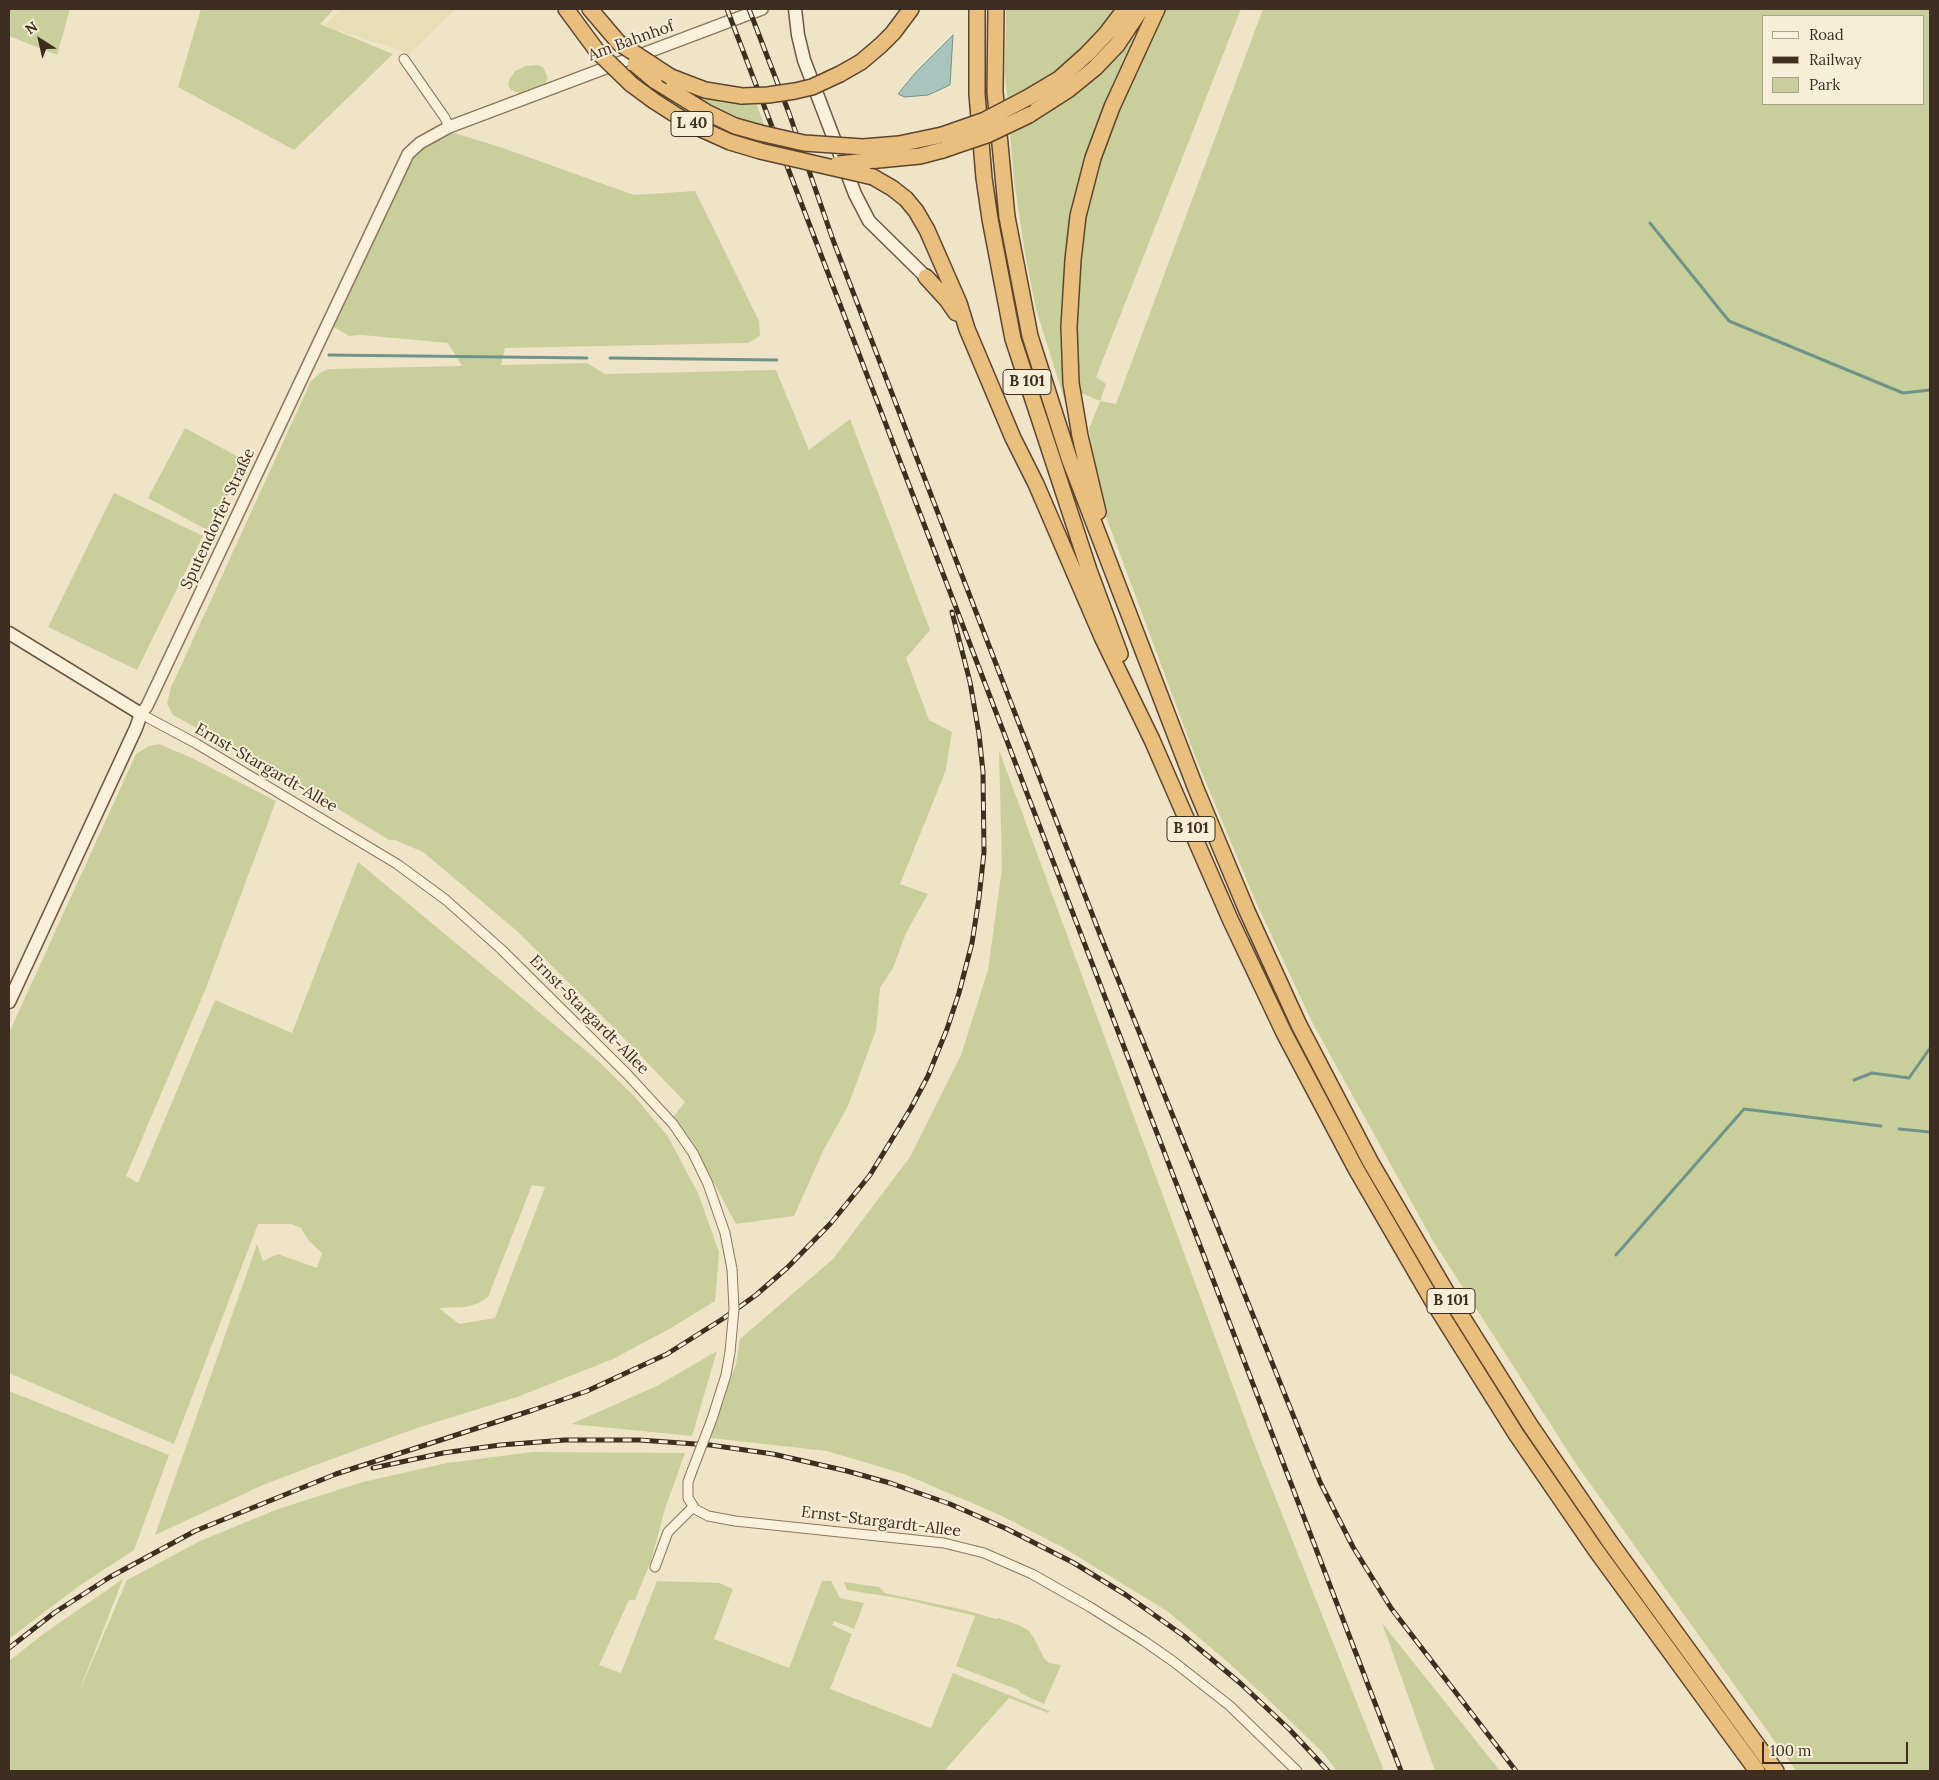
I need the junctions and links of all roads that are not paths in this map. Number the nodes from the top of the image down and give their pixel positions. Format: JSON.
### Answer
{"nodes":[{"id":1,"x":566,"y":9,"type":"edge"},
{"id":2,"x":590,"y":9,"type":"edge"},
{"id":3,"x":762,"y":9,"type":"edge"},
{"id":4,"x":910,"y":9,"type":"edge"},
{"id":5,"x":976,"y":9,"type":"edge"},
{"id":6,"x":996,"y":9,"type":"edge"},
{"id":7,"x":1125,"y":9,"type":"edge"},
{"id":8,"x":1141,"y":9,"type":"edge"},
{"id":9,"x":1157,"y":9,"type":"edge"},
{"id":10,"x":795,"y":12,"type":"edge"},
{"id":11,"x":619,"y":43,"type":"junction"},
{"id":12,"x":404,"y":59,"type":"dead end"},
{"id":13,"x":510,"y":104,"type":"joint"},
{"id":14,"x":450,"y":127,"type":"junction"},
{"id":15,"x":943,"y":143,"type":"junction"},
{"id":16,"x":865,"y":154,"type":"junction"},
{"id":17,"x":824,"y":165,"type":"junction"},
{"id":18,"x":926,"y":277,"type":"joint"},
{"id":19,"x":967,"y":329,"type":"junction"},
{"id":20,"x":1111,"y":569,"type":"junction"},
{"id":21,"x":9,"y":633,"type":"edge"},
{"id":22,"x":141,"y":714,"type":"junction"},
{"id":23,"x":1152,"y":740,"type":"junction"},
{"id":24,"x":9,"y":1002,"type":"edge"},
{"id":25,"x":693,"y":1507,"type":"junction"},
{"id":26,"x":655,"y":1567,"type":"dead end"},
{"id":27,"x":1298,"y":1771,"type":"edge"},
{"id":28,"x":1757,"y":1771,"type":"edge"},
{"id":29,"x":1776,"y":1771,"type":"edge"}],
"edges":[{"from":1,"to":17,"type":"highway","number":"L 40","bridge":true},
{"from":2,"to":11,"type":"highway","number":"L 40"},
{"from":3,"to":13,"type":"street","name":"Am Bahnhof"},
{"from":4,"to":11,"type":"highway","number":"L 40","bridge":true},
{"from":5,"to":23,"type":"highway","number":"B 101"},
{"from":6,"to":20,"type":"highway","number":"B 101"},
{"from":7,"to":15,"type":"highway","bridge":true},
{"from":8,"to":15,"type":"highway","number":"L 40","bridge":true},
{"from":9,"to":20,"type":"highway"},
{"from":10,"to":18,"type":"main road"},
{"from":11,"to":16,"type":"highway","bridge":true},
{"from":12,"to":14,"type":"street"},
{"from":13,"to":14,"type":"street","name":"Sputendorfer Straße"},
{"from":14,"to":22,"type":"street","name":"Sputendorfer Straße"},
{"from":15,"to":16,"type":"highway","number":"L 40"},
{"from":16,"to":17,"type":"highway","number":"L 40","bridge":true},
{"from":17,"to":19,"type":"highway","bridge":true},
{"from":18,"to":19,"type":"highway"},
{"from":19,"to":23,"type":"highway"},
{"from":20,"to":29,"type":"highway","number":"B 101"},
{"from":21,"to":22,"type":"main road"},
{"from":22,"to":24,"type":"main road","name":"Sputendorfer Straße"},
{"from":22,"to":25,"type":"street","name":"Ernst-Stargardt-Allee","bridge":true},
{"from":23,"to":28,"type":"highway","number":"B 101"},
{"from":25,"to":26,"type":"street"},
{"from":25,"to":27,"type":"street","name":"Ernst-Stargardt-Allee"}]}
